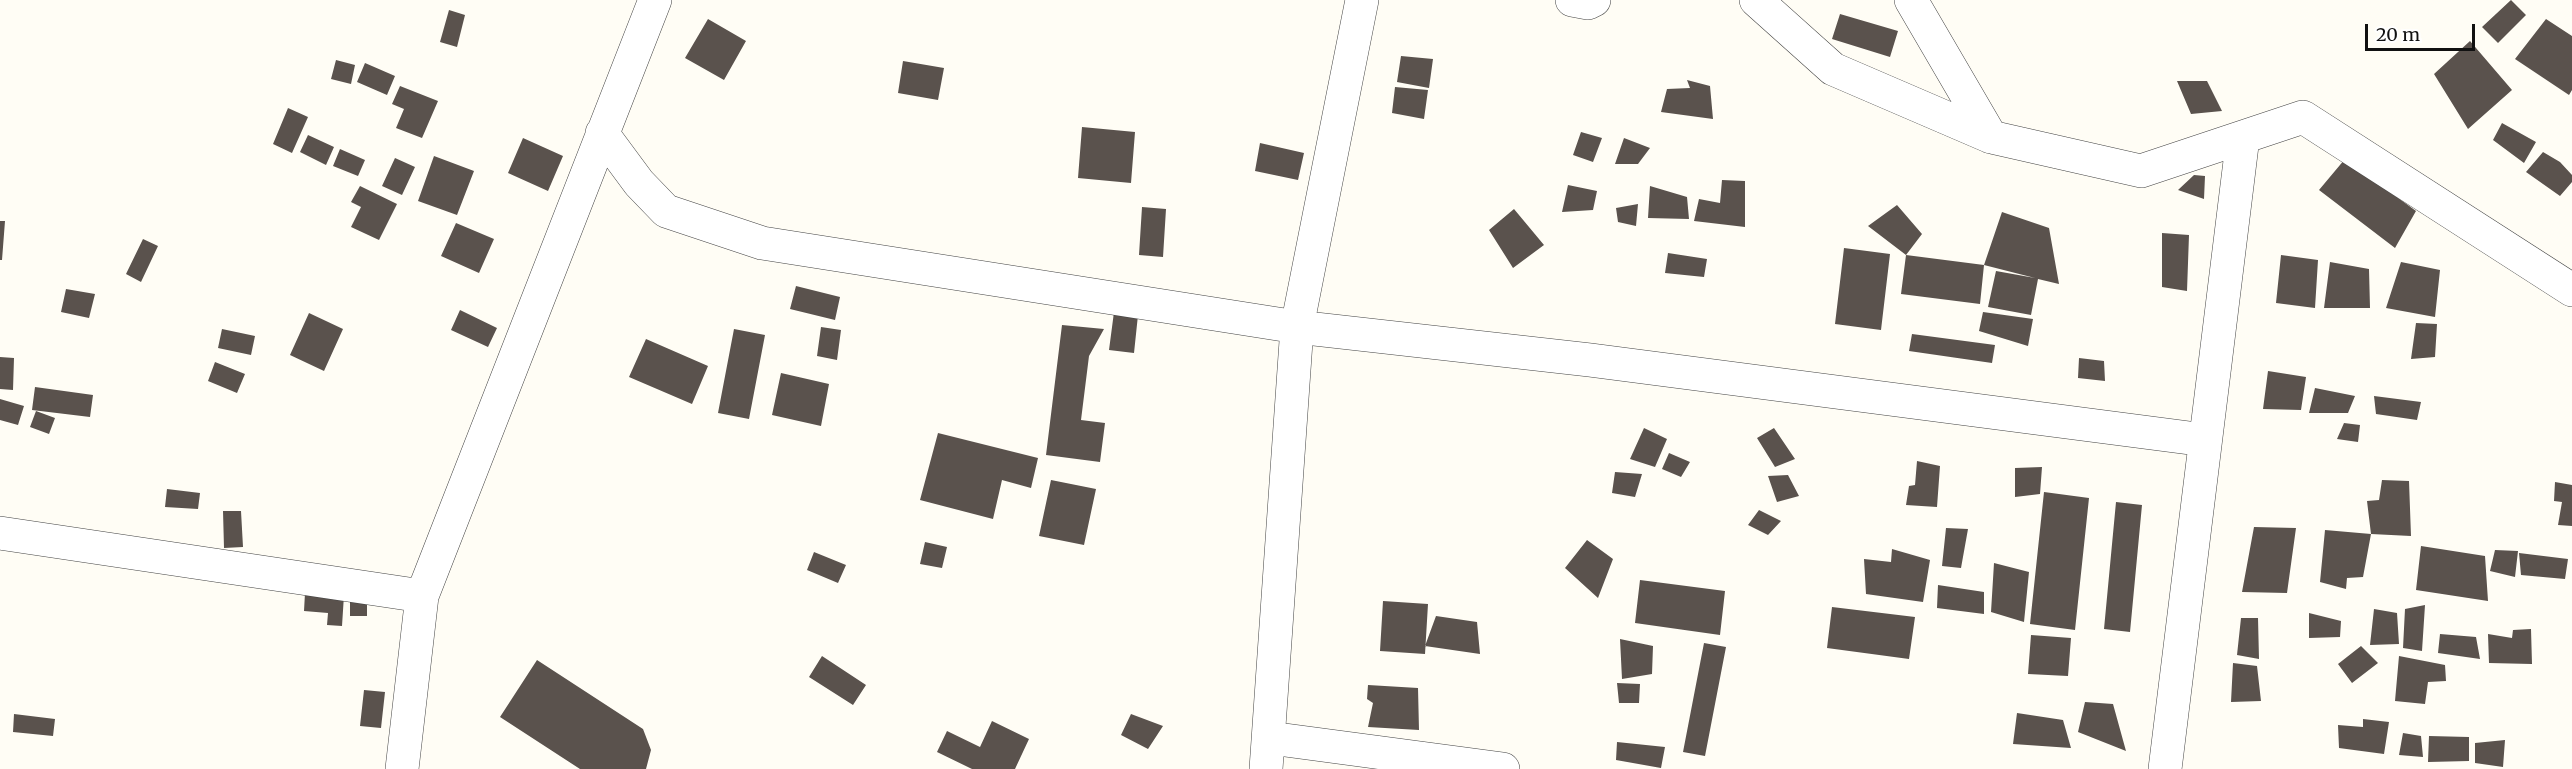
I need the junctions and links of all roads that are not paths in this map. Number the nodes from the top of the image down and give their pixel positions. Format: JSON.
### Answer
{"nodes":[{"id":1,"x":655,"y":0,"type":"edge"},
{"id":2,"x":1362,"y":0,"type":"edge"},
{"id":3,"x":1572,"y":0,"type":"edge"},
{"id":4,"x":1594,"y":0,"type":"edge"},
{"id":5,"x":1756,"y":0,"type":"edge"},
{"id":6,"x":1911,"y":0,"type":"edge"},
{"id":7,"x":602,"y":133,"type":"junction"},
{"id":8,"x":1991,"y":137,"type":"junction"},
{"id":9,"x":2243,"y":137,"type":"junction"},
{"id":10,"x":2572,"y":290,"type":"edge"},
{"id":11,"x":1297,"y":327,"type":"junction"},
{"id":12,"x":2205,"y":440,"type":"junction"},
{"id":13,"x":0,"y":533,"type":"edge"},
{"id":14,"x":422,"y":596,"type":"junction"},
{"id":15,"x":1268,"y":753,"type":"edge"},
{"id":16,"x":402,"y":769,"type":"edge"},
{"id":17,"x":1503,"y":769,"type":"edge"},
{"id":18,"x":2165,"y":769,"type":"edge"}],
"edges":[{"from":1,"to":7,"type":"street"},
{"from":2,"to":11,"type":"street"},
{"from":3,"to":4,"type":"street"},
{"from":5,"to":8,"type":"street"},
{"from":6,"to":8,"type":"street"},
{"from":7,"to":11,"type":"street"},
{"from":7,"to":14,"type":"street"},
{"from":8,"to":9,"type":"street"},
{"from":9,"to":10,"type":"street"},
{"from":9,"to":12,"type":"street"},
{"from":11,"to":12,"type":"street"},
{"from":11,"to":15,"type":"street"},
{"from":12,"to":18,"type":"street"},
{"from":13,"to":14,"type":"street"},
{"from":14,"to":16,"type":"street"},
{"from":15,"to":17,"type":"street"}]}
